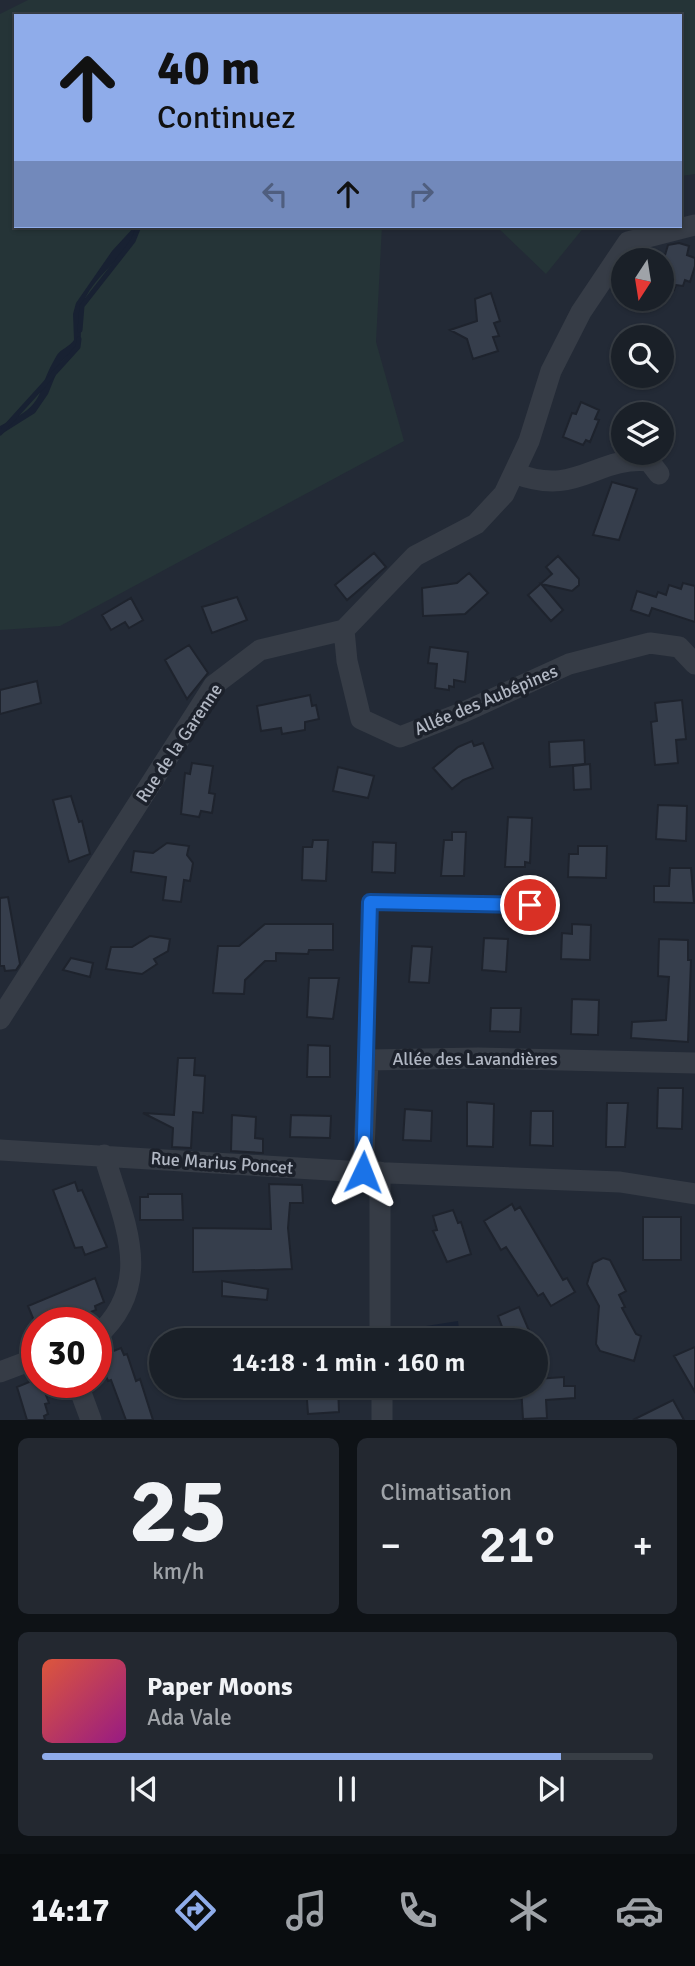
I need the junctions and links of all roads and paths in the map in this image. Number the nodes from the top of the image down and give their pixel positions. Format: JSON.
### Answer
{"nodes":[{"id":1,"x":695,"y":225,"type":"edge"},
{"id":2,"x":514,"y":473,"type":"junction"},
{"id":3,"x":659,"y":474,"type":"dead end"},
{"id":4,"x":344,"y":630,"type":"junction"},
{"id":5,"x":695,"y":664,"type":"edge"},
{"id":6,"x":530,"y":905,"type":"dead end"},
{"id":7,"x":0,"y":1019,"type":"edge"},
{"id":8,"x":368,"y":1060,"type":"junction"},
{"id":9,"x":695,"y":1063,"type":"edge"},
{"id":10,"x":0,"y":1150,"type":"edge"},
{"id":11,"x":104,"y":1155,"type":"junction"},
{"id":12,"x":371,"y":1172,"type":"junction"},
{"id":13,"x":695,"y":1194,"type":"edge"},
{"id":14,"x":112,"y":1320,"type":"edge"},
{"id":15,"x":379,"y":1328,"type":"edge"},
{"id":16,"x":21,"y":1364,"type":"edge"},
{"id":17,"x":0,"y":1372,"type":"edge"},
{"id":18,"x":83,"y":1398,"type":"edge"},
{"id":19,"x":382,"y":1398,"type":"edge"},
{"id":20,"x":91,"y":1420,"type":"edge"},
{"id":21,"x":382,"y":1420,"type":"edge"}],
"edges":[{"from":1,"to":2,"type":"street"},
{"from":2,"to":3,"type":"street"},
{"from":2,"to":4,"type":"street"},
{"from":4,"to":5,"type":"street","name":"Allée des Aubépines"},
{"from":4,"to":7,"type":"street","name":"Rue de la Garenne"},
{"from":6,"to":8,"type":"lane"},
{"from":8,"to":9,"type":"street","name":"Allée des Lavandières"},
{"from":8,"to":12,"type":"street","name":"Allée des Lavandières"},
{"from":10,"to":11,"type":"street","name":"Rue Marius Poncet"},
{"from":11,"to":12,"type":"street","name":"Rue Marius Poncet"},
{"from":11,"to":14,"type":"street"},
{"from":12,"to":13,"type":"street","name":"Rue Marius Poncet"},
{"from":12,"to":15,"type":"street","name":"Allée des Lavandières"},
{"from":16,"to":17,"type":"street"},
{"from":18,"to":20,"type":"street"},
{"from":19,"to":21,"type":"street"}]}
